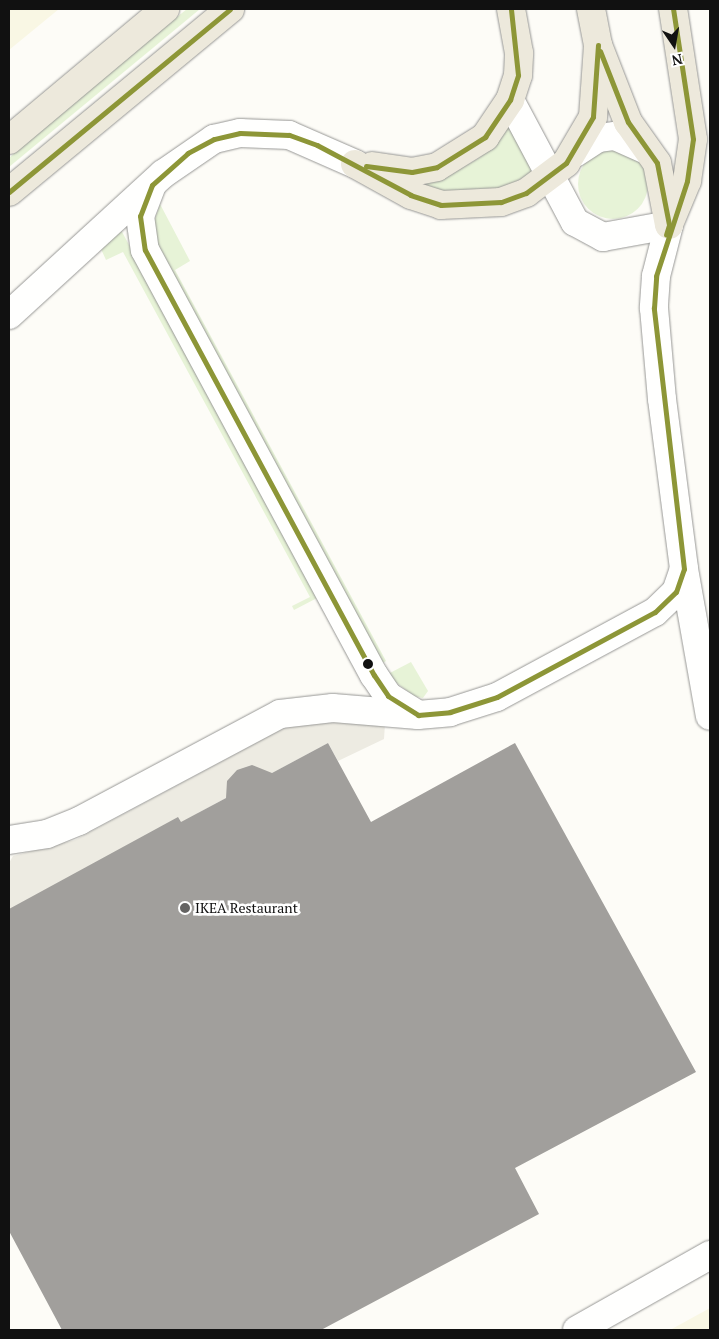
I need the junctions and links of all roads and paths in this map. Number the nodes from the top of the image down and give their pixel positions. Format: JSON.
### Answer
{"nodes":[{"id":1,"x":165,"y":9,"type":"edge"},
{"id":2,"x":230,"y":9,"type":"edge"},
{"id":3,"x":511,"y":9,"type":"edge"},
{"id":4,"x":591,"y":9,"type":"edge"},
{"id":5,"x":673,"y":9,"type":"edge"},
{"id":6,"x":598,"y":45,"type":"junction"},
{"id":7,"x":510,"y":100,"type":"junction"},
{"id":8,"x":9,"y":140,"type":"edge"},
{"id":9,"x":647,"y":150,"type":"junction"},
{"id":10,"x":575,"y":153,"type":"junction"},
{"id":11,"x":355,"y":164,"type":"junction"},
{"id":12,"x":551,"y":177,"type":"junction"},
{"id":13,"x":152,"y":185,"type":"junction"},
{"id":14,"x":9,"y":192,"type":"edge"},
{"id":15,"x":669,"y":225,"type":"junction"},
{"id":16,"x":9,"y":315,"type":"edge"},
{"id":17,"x":684,"y":569,"type":"junction"},
{"id":18,"x":418,"y":714,"type":"junction"},
{"id":19,"x":710,"y":716,"type":"edge"},
{"id":20,"x":9,"y":840,"type":"edge"},
{"id":21,"x":710,"y":1255,"type":"edge"},
{"id":22,"x":577,"y":1330,"type":"edge"}],
"edges":[{"from":1,"to":8,"type":"main road"},
{"from":2,"to":14,"type":"main road"},
{"from":3,"to":7,"type":"main road"},
{"from":4,"to":6,"type":"main road"},
{"from":5,"to":15,"type":"main road"},
{"from":6,"to":9,"type":"main road"},
{"from":6,"to":10,"type":"main road"},
{"from":7,"to":11,"type":"main road"},
{"from":7,"to":12,"type":"lane"},
{"from":9,"to":10,"type":"lane"},
{"from":9,"to":15,"type":"main road"},
{"from":10,"to":12,"type":"main road"},
{"from":11,"to":12,"type":"main road"},
{"from":11,"to":13,"type":"lane"},
{"from":12,"to":15,"type":"lane"},
{"from":13,"to":16,"type":"lane"},
{"from":13,"to":18,"type":"lane"},
{"from":15,"to":17,"type":"lane"},
{"from":17,"to":18,"type":"lane"},
{"from":17,"to":19,"type":"lane"},
{"from":18,"to":20,"type":"lane"},
{"from":21,"to":22,"type":"lane"}]}
